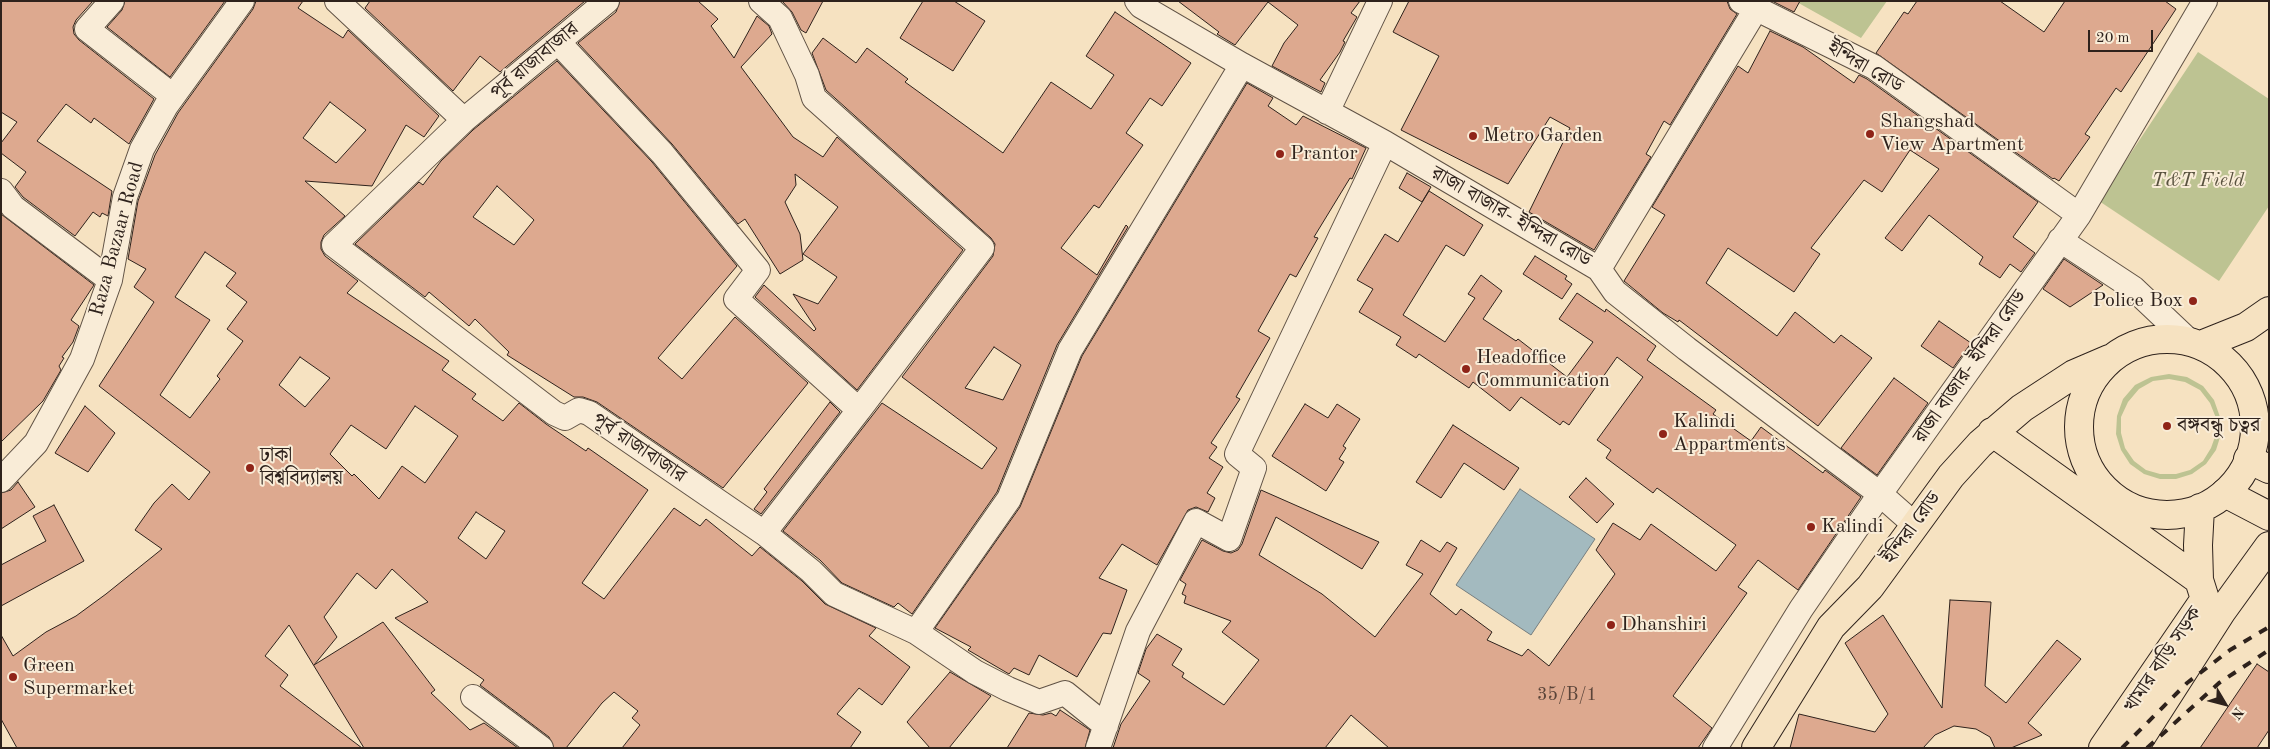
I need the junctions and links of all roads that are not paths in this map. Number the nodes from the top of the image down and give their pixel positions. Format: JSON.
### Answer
{"nodes":[{"id":1,"x":112,"y":1,"type":"edge"},
{"id":2,"x":242,"y":1,"type":"edge"},
{"id":3,"x":337,"y":1,"type":"edge"},
{"id":4,"x":607,"y":1,"type":"edge"},
{"id":5,"x":761,"y":1,"type":"edge"},
{"id":6,"x":1137,"y":1,"type":"edge"},
{"id":7,"x":1380,"y":1,"type":"edge"},
{"id":8,"x":2198,"y":4,"type":"edge"},
{"id":9,"x":1748,"y":5,"type":"edge"},
{"id":10,"x":558,"y":42,"type":"junction"},
{"id":11,"x":1242,"y":64,"type":"junction"},
{"id":12,"x":173,"y":96,"type":"junction"},
{"id":13,"x":1326,"y":112,"type":"junction"},
{"id":14,"x":464,"y":120,"type":"junction"},
{"id":15,"x":1385,"y":143,"type":"junction"},
{"id":16,"x":1,"y":192,"type":"edge"},
{"id":17,"x":2079,"y":215,"type":"junction"},
{"id":18,"x":2060,"y":240,"type":"junction"},
{"id":19,"x":1599,"y":269,"type":"junction"},
{"id":20,"x":110,"y":280,"type":"junction"},
{"id":21,"x":2269,"y":311,"type":"edge"},
{"id":22,"x":2195,"y":343,"type":"junction"},
{"id":23,"x":2114,"y":357,"type":"junction"},
{"id":24,"x":859,"y":410,"type":"junction"},
{"id":25,"x":1992,"y":432,"type":"junction"},
{"id":26,"x":2260,"y":447,"type":"edge"},
{"id":27,"x":1,"y":480,"type":"edge"},
{"id":28,"x":2225,"y":493,"type":"junction"},
{"id":29,"x":1880,"y":494,"type":"junction"},
{"id":30,"x":2200,"y":508,"type":"junction"},
{"id":31,"x":2269,"y":516,"type":"edge"},
{"id":32,"x":1914,"y":524,"type":"junction"},
{"id":33,"x":764,"y":533,"type":"junction"},
{"id":34,"x":2269,"y":546,"type":"edge"},
{"id":35,"x":2199,"y":580,"type":"junction"},
{"id":36,"x":916,"y":632,"type":"junction"},
{"id":37,"x":474,"y":697,"type":"dead end"},
{"id":38,"x":1102,"y":737,"type":"edge"},
{"id":39,"x":541,"y":748,"type":"edge"},
{"id":40,"x":1715,"y":748,"type":"edge"},
{"id":41,"x":1756,"y":748,"type":"edge"},
{"id":42,"x":2103,"y":748,"type":"edge"},
{"id":43,"x":2134,"y":748,"type":"edge"}],
"edges":[{"from":1,"to":12,"type":"street"},
{"from":2,"to":12,"type":"street","name":"Raza Bazaar Road"},
{"from":3,"to":14,"type":"street"},
{"from":4,"to":10,"type":"street","name":"পূর্ব রাজাবাজার"},
{"from":5,"to":24,"type":"street"},
{"from":6,"to":11,"type":"street","name":"রাজা বাজার- ইন্দিরা রোড"},
{"from":7,"to":13,"type":"street"},
{"from":8,"to":17,"type":"street","name":"রাজা বাজার- ইন্দিরা রোড"},
{"from":9,"to":17,"type":"street","name":"ইন্দিরা রোড"},
{"from":9,"to":19,"type":"street"},
{"from":10,"to":14,"type":"street","name":"পূর্ব রাজাবাজার"},
{"from":10,"to":24,"type":"street"},
{"from":11,"to":13,"type":"street","name":"রাজা বাজার- ইন্দিরা রোড"},
{"from":11,"to":36,"type":"street"},
{"from":12,"to":20,"type":"street","name":"Raza Bazaar Road"},
{"from":13,"to":15,"type":"street","name":"রাজা বাজার- ইন্দিরা রোড"},
{"from":14,"to":33,"type":"street","name":"পূর্ব রাজাবাজার"},
{"from":15,"to":19,"type":"street","name":"রাজা বাজার- ইন্দিরা রোড"},
{"from":15,"to":38,"type":"street"},
{"from":16,"to":20,"type":"street"},
{"from":17,"to":18,"type":"street","name":"রাজা বাজার- ইন্দিরা রোড"},
{"from":18,"to":22,"type":"street"},
{"from":18,"to":29,"type":"street","name":"রাজা বাজার- ইন্দিরা রোড"},
{"from":19,"to":29,"type":"street","name":"রাজা বাজার- ইন্দিরা রোড"},
{"from":20,"to":27,"type":"street","name":"Raza Bazaar Road"},
{"from":21,"to":22,"type":"main road"},
{"from":22,"to":23,"type":"main road"},
{"from":22,"to":26,"type":"main road"},
{"from":23,"to":25,"type":"main road","name":"ইন্দিরা রোড"},
{"from":23,"to":30,"type":"main road"},
{"from":24,"to":33,"type":"street"},
{"from":25,"to":32,"type":"main road","name":"ইন্দিরা রোড"},
{"from":25,"to":35,"type":"main road"},
{"from":26,"to":28,"type":"main road"},
{"from":28,"to":30,"type":"main road"},
{"from":28,"to":31,"type":"main road"},
{"from":29,"to":32,"type":"street","name":"রাজা বাজার- ইন্দিরা রোড"},
{"from":29,"to":40,"type":"street"},
{"from":30,"to":35,"type":"main road","name":"খামার বাড়ি সড়ক"},
{"from":32,"to":41,"type":"main road","name":"ইন্দিরা রোড"},
{"from":33,"to":36,"type":"street","name":"পূর্ব রাজাবাজার"},
{"from":34,"to":43,"type":"main road"},
{"from":35,"to":42,"type":"main road","name":"খামার বাড়ি সড়ক"},
{"from":36,"to":38,"type":"street","name":"পূর্ব রাজাবাজার"},
{"from":37,"to":39,"type":"street"}]}
